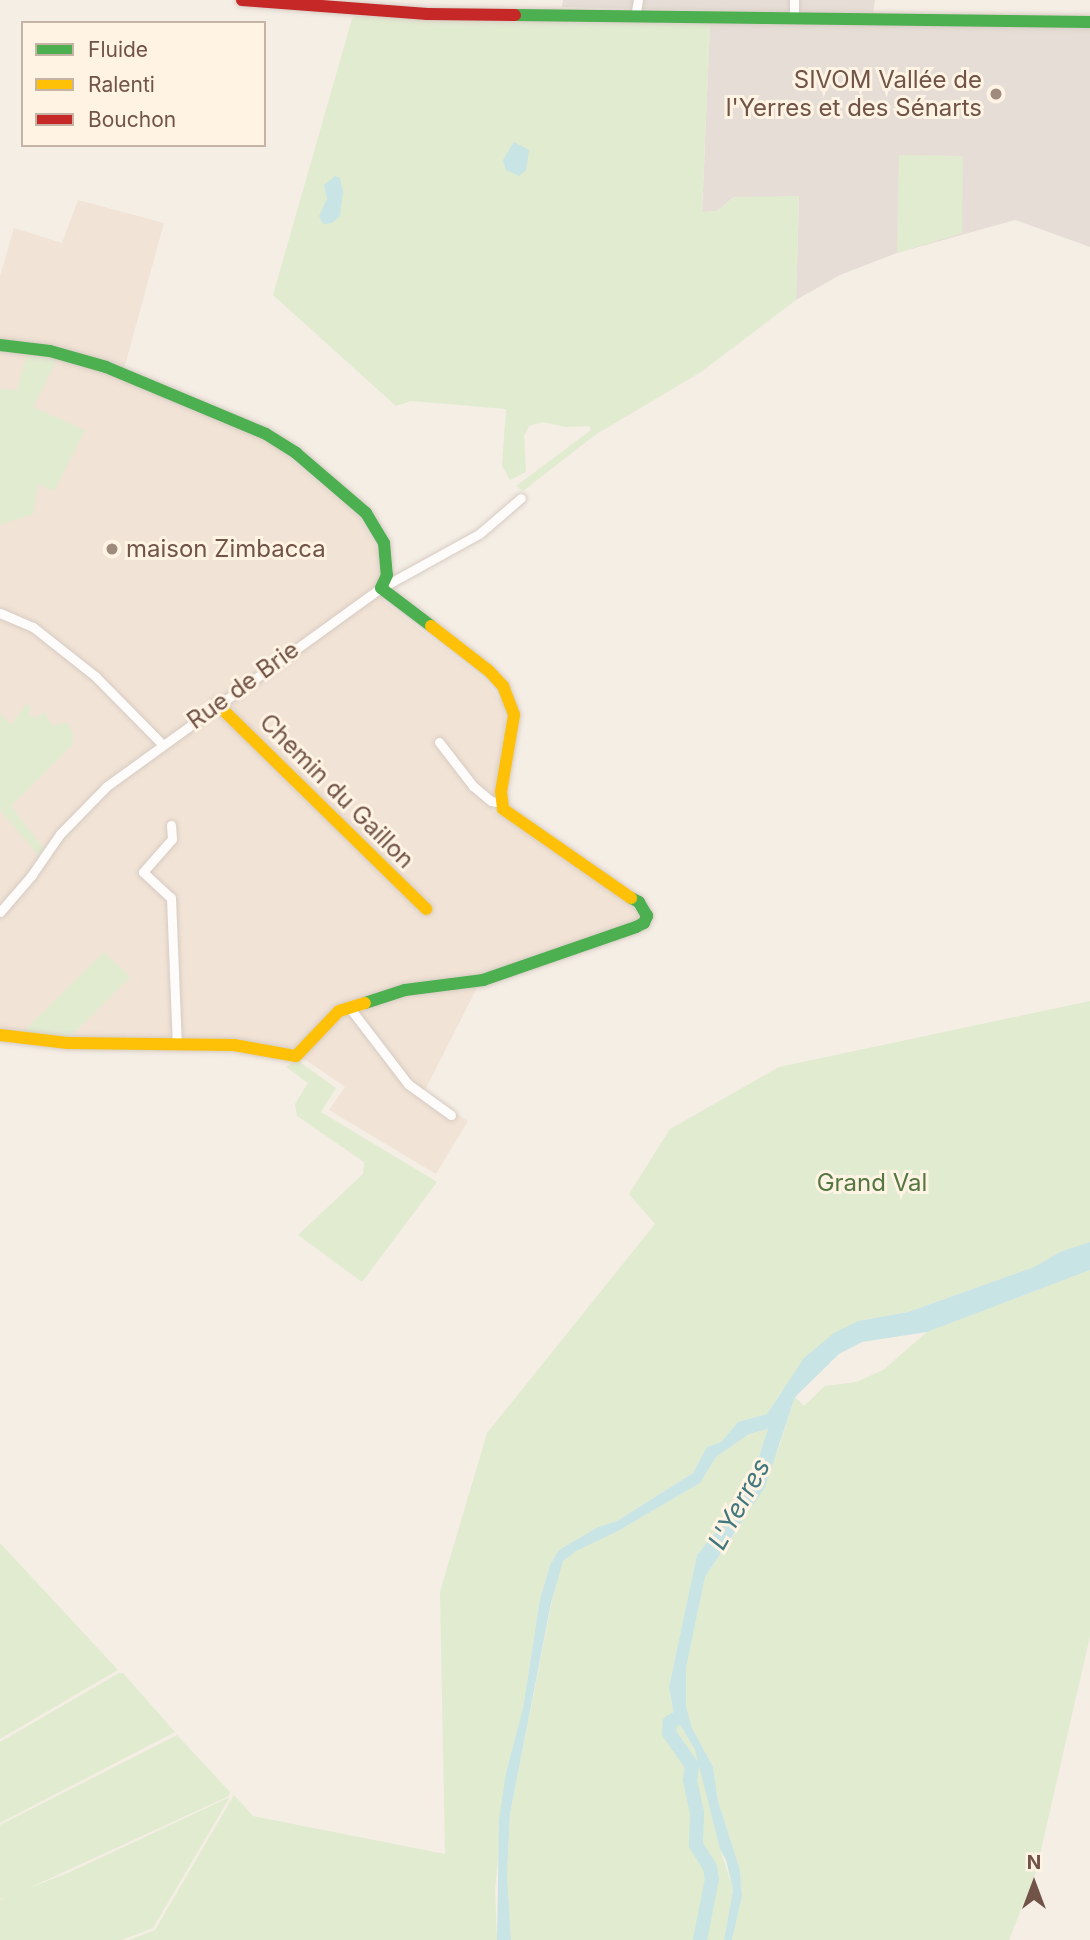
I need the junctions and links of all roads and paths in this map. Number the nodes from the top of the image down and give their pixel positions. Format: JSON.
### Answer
{"nodes":[{"id":1,"x":242,"y":0,"type":"edge"},
{"id":2,"x":638,"y":0,"type":"edge"},
{"id":3,"x":794,"y":0,"type":"edge"},
{"id":4,"x":635,"y":17,"type":"junction"},
{"id":5,"x":793,"y":18,"type":"junction"},
{"id":6,"x":1090,"y":22,"type":"edge"},
{"id":7,"x":0,"y":345,"type":"edge"},
{"id":8,"x":521,"y":499,"type":"dead end"},
{"id":9,"x":382,"y":588,"type":"junction"},
{"id":10,"x":0,"y":613,"type":"edge"},
{"id":11,"x":217,"y":704,"type":"junction"},
{"id":12,"x":439,"y":742,"type":"dead end"},
{"id":13,"x":162,"y":744,"type":"junction"},
{"id":14,"x":500,"y":803,"type":"junction"},
{"id":15,"x":171,"y":825,"type":"dead end"},
{"id":16,"x":426,"y":909,"type":"dead end"},
{"id":17,"x":0,"y":912,"type":"edge"},
{"id":18,"x":349,"y":1007,"type":"junction"},
{"id":19,"x":0,"y":1035,"type":"edge"},
{"id":20,"x":177,"y":1045,"type":"junction"},
{"id":21,"x":451,"y":1115,"type":"dead end"}],
"edges":[{"from":1,"to":4,"type":"street"},
{"from":2,"to":4,"type":"street"},
{"from":3,"to":5,"type":"street"},
{"from":4,"to":5,"type":"street"},
{"from":5,"to":6,"type":"street"},
{"from":7,"to":9,"type":"street"},
{"from":8,"to":9,"type":"street","name":"Rue de Brie"},
{"from":9,"to":11,"type":"street","name":"Rue de Brie"},
{"from":9,"to":14,"type":"street"},
{"from":10,"to":13,"type":"street"},
{"from":11,"to":13,"type":"street","name":"Rue de Brie"},
{"from":11,"to":16,"type":"street","name":"Chemin du Gaillon"},
{"from":12,"to":14,"type":"street"},
{"from":13,"to":17,"type":"street","name":"Rue de Brie"},
{"from":14,"to":18,"type":"street"},
{"from":15,"to":20,"type":"street"},
{"from":18,"to":20,"type":"street"},
{"from":18,"to":21,"type":"street"},
{"from":19,"to":20,"type":"street"}]}
